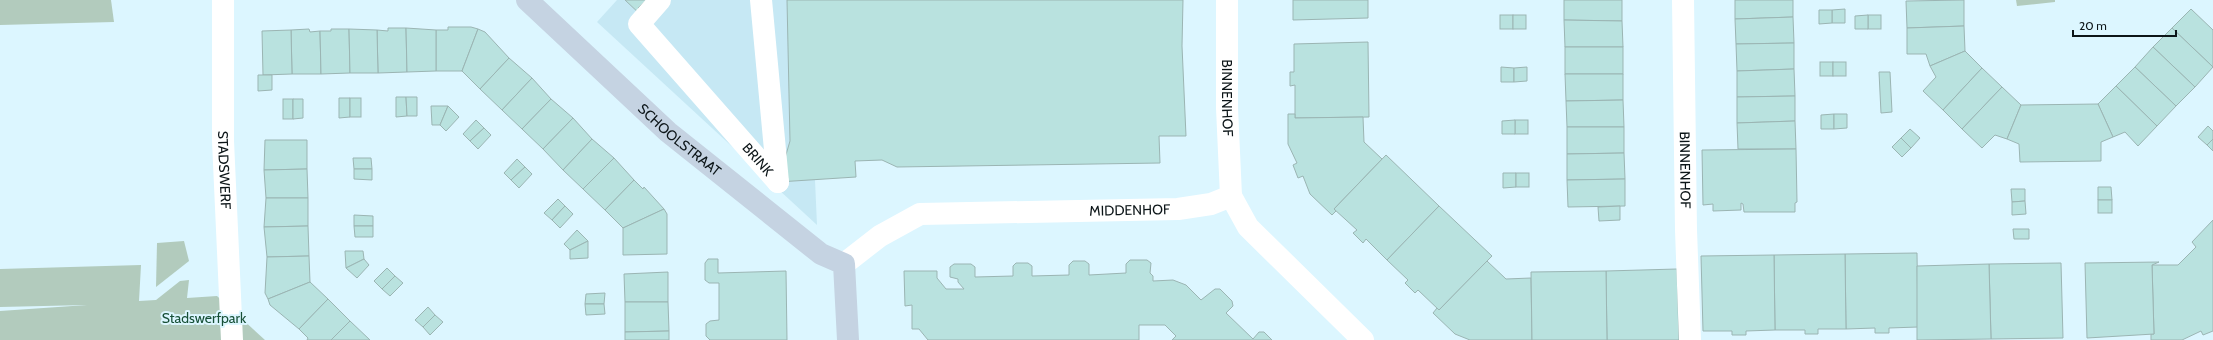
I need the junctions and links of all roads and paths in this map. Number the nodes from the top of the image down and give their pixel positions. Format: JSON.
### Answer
{"nodes":[{"id":1,"x":223,"y":0,"type":"edge"},
{"id":2,"x":527,"y":0,"type":"edge"},
{"id":3,"x":660,"y":0,"type":"edge"},
{"id":4,"x":760,"y":0,"type":"edge"},
{"id":5,"x":1227,"y":0,"type":"edge"},
{"id":6,"x":1682,"y":0,"type":"edge"},
{"id":7,"x":1231,"y":196,"type":"junction"},
{"id":8,"x":844,"y":264,"type":"junction"},
{"id":9,"x":232,"y":340,"type":"edge"},
{"id":10,"x":848,"y":340,"type":"edge"},
{"id":11,"x":1363,"y":340,"type":"edge"},
{"id":12,"x":1690,"y":340,"type":"edge"}],
"edges":[{"from":1,"to":9,"type":"street","name":"STADSWERF"},
{"from":2,"to":8,"type":"street","name":"SCHOOLSTRAAT"},
{"from":3,"to":4,"type":"street","name":"BRINK"},
{"from":5,"to":7,"type":"street","name":"BINNENHOF"},
{"from":6,"to":12,"type":"street","name":"BINNENHOF"},
{"from":7,"to":8,"type":"street","name":"MIDDENHOF"},
{"from":7,"to":11,"type":"street"},
{"from":8,"to":10,"type":"street"}]}
